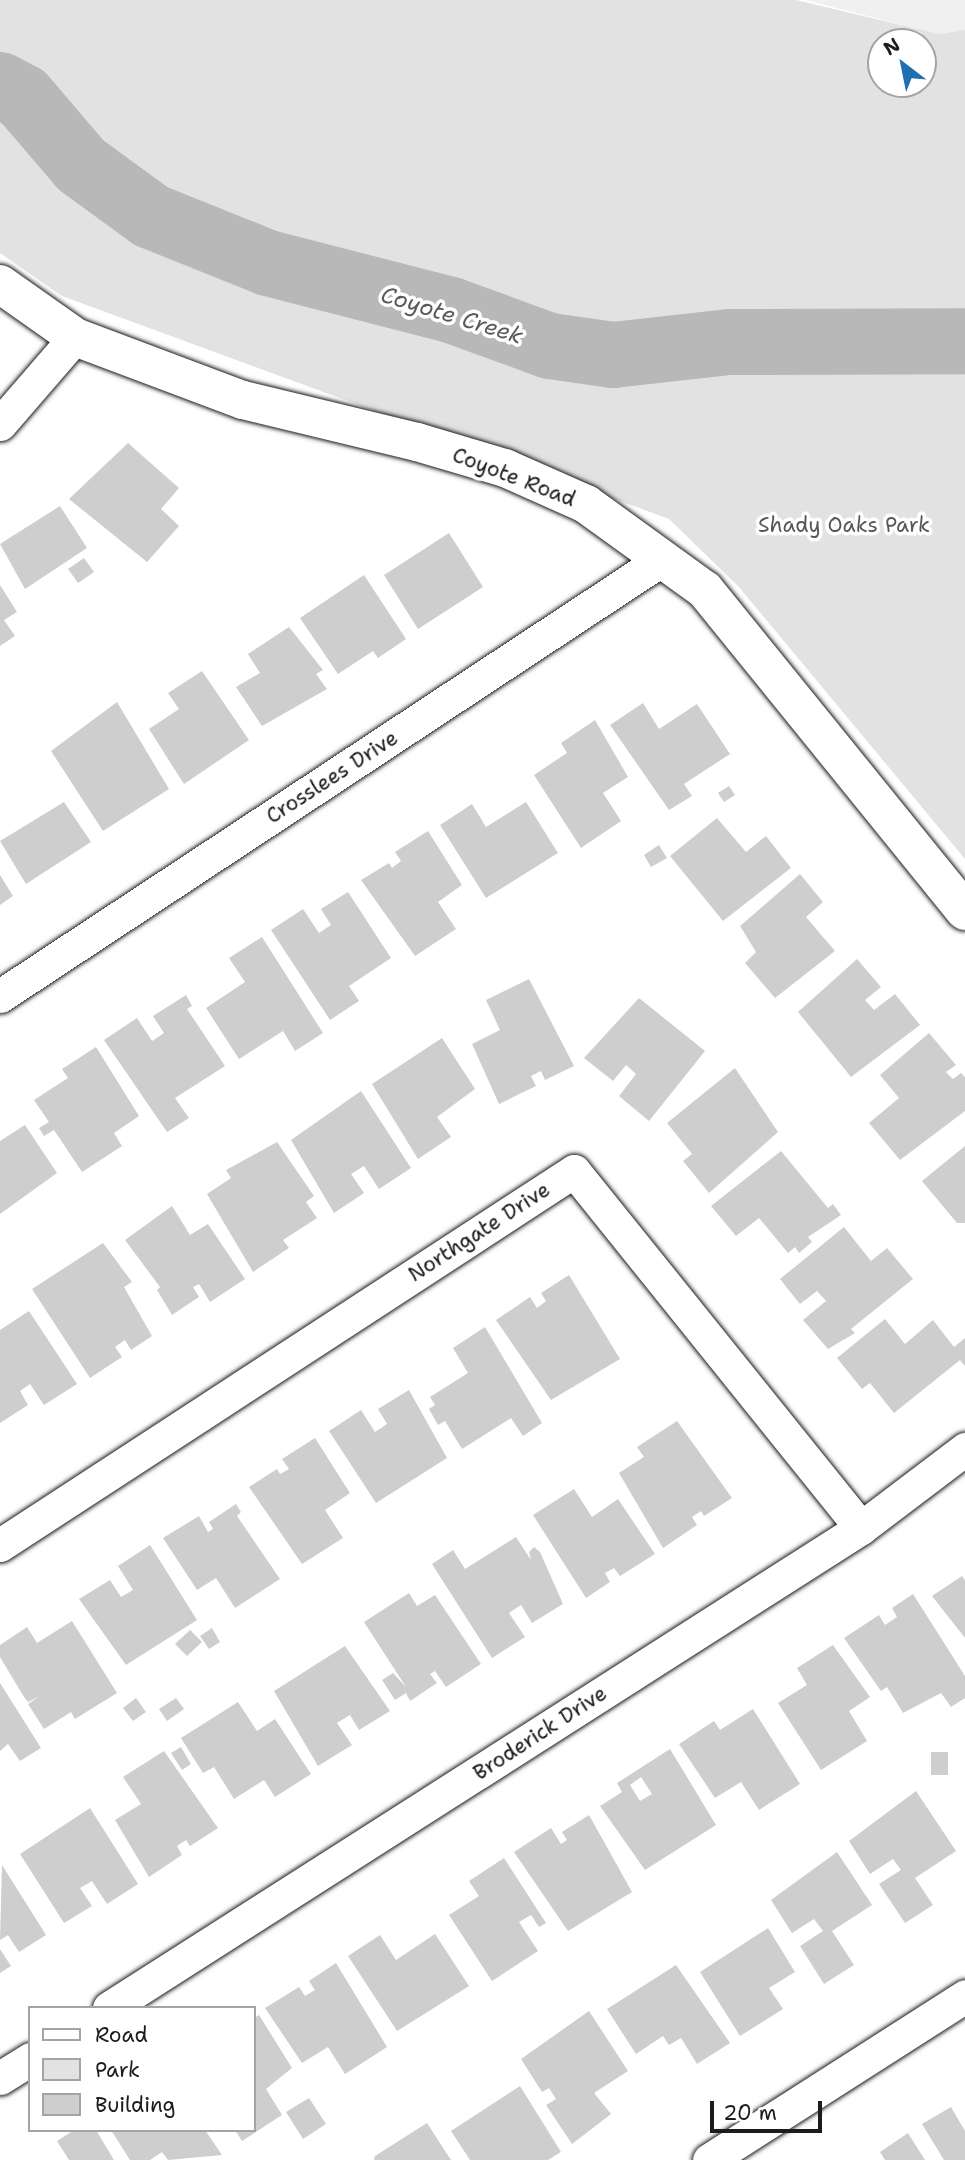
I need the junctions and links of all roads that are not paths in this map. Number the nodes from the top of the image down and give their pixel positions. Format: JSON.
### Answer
{"nodes":[{"id":1,"x":0,"y":284,"type":"edge"},
{"id":2,"x":75,"y":337,"type":"junction"},
{"id":3,"x":0,"y":424,"type":"edge"},
{"id":4,"x":664,"y":558,"type":"junction"},
{"id":5,"x":965,"y":911,"type":"edge"},
{"id":6,"x":0,"y":996,"type":"edge"},
{"id":7,"x":965,"y":1449,"type":"edge"},
{"id":8,"x":861,"y":1528,"type":"junction"},
{"id":9,"x":0,"y":1545,"type":"edge"},
{"id":10,"x":965,"y":1996,"type":"edge"},
{"id":11,"x":112,"y":2006,"type":"edge"},
{"id":12,"x":28,"y":2060,"type":"edge"},
{"id":13,"x":0,"y":2078,"type":"edge"},
{"id":14,"x":709,"y":2160,"type":"edge"}],
"edges":[{"from":1,"to":2,"type":"street","name":"Coyote Road"},
{"from":2,"to":3,"type":"street"},
{"from":2,"to":4,"type":"street","name":"Coyote Road"},
{"from":4,"to":5,"type":"street","name":"Coyote Road"},
{"from":4,"to":6,"type":"street","name":"Crosslees Drive"},
{"from":7,"to":8,"type":"street","name":"Broderick Drive"},
{"from":8,"to":9,"type":"street","name":"Northgate Drive"},
{"from":8,"to":11,"type":"street","name":"Broderick Drive"},
{"from":10,"to":14,"type":"street"},
{"from":12,"to":13,"type":"street"}]}
